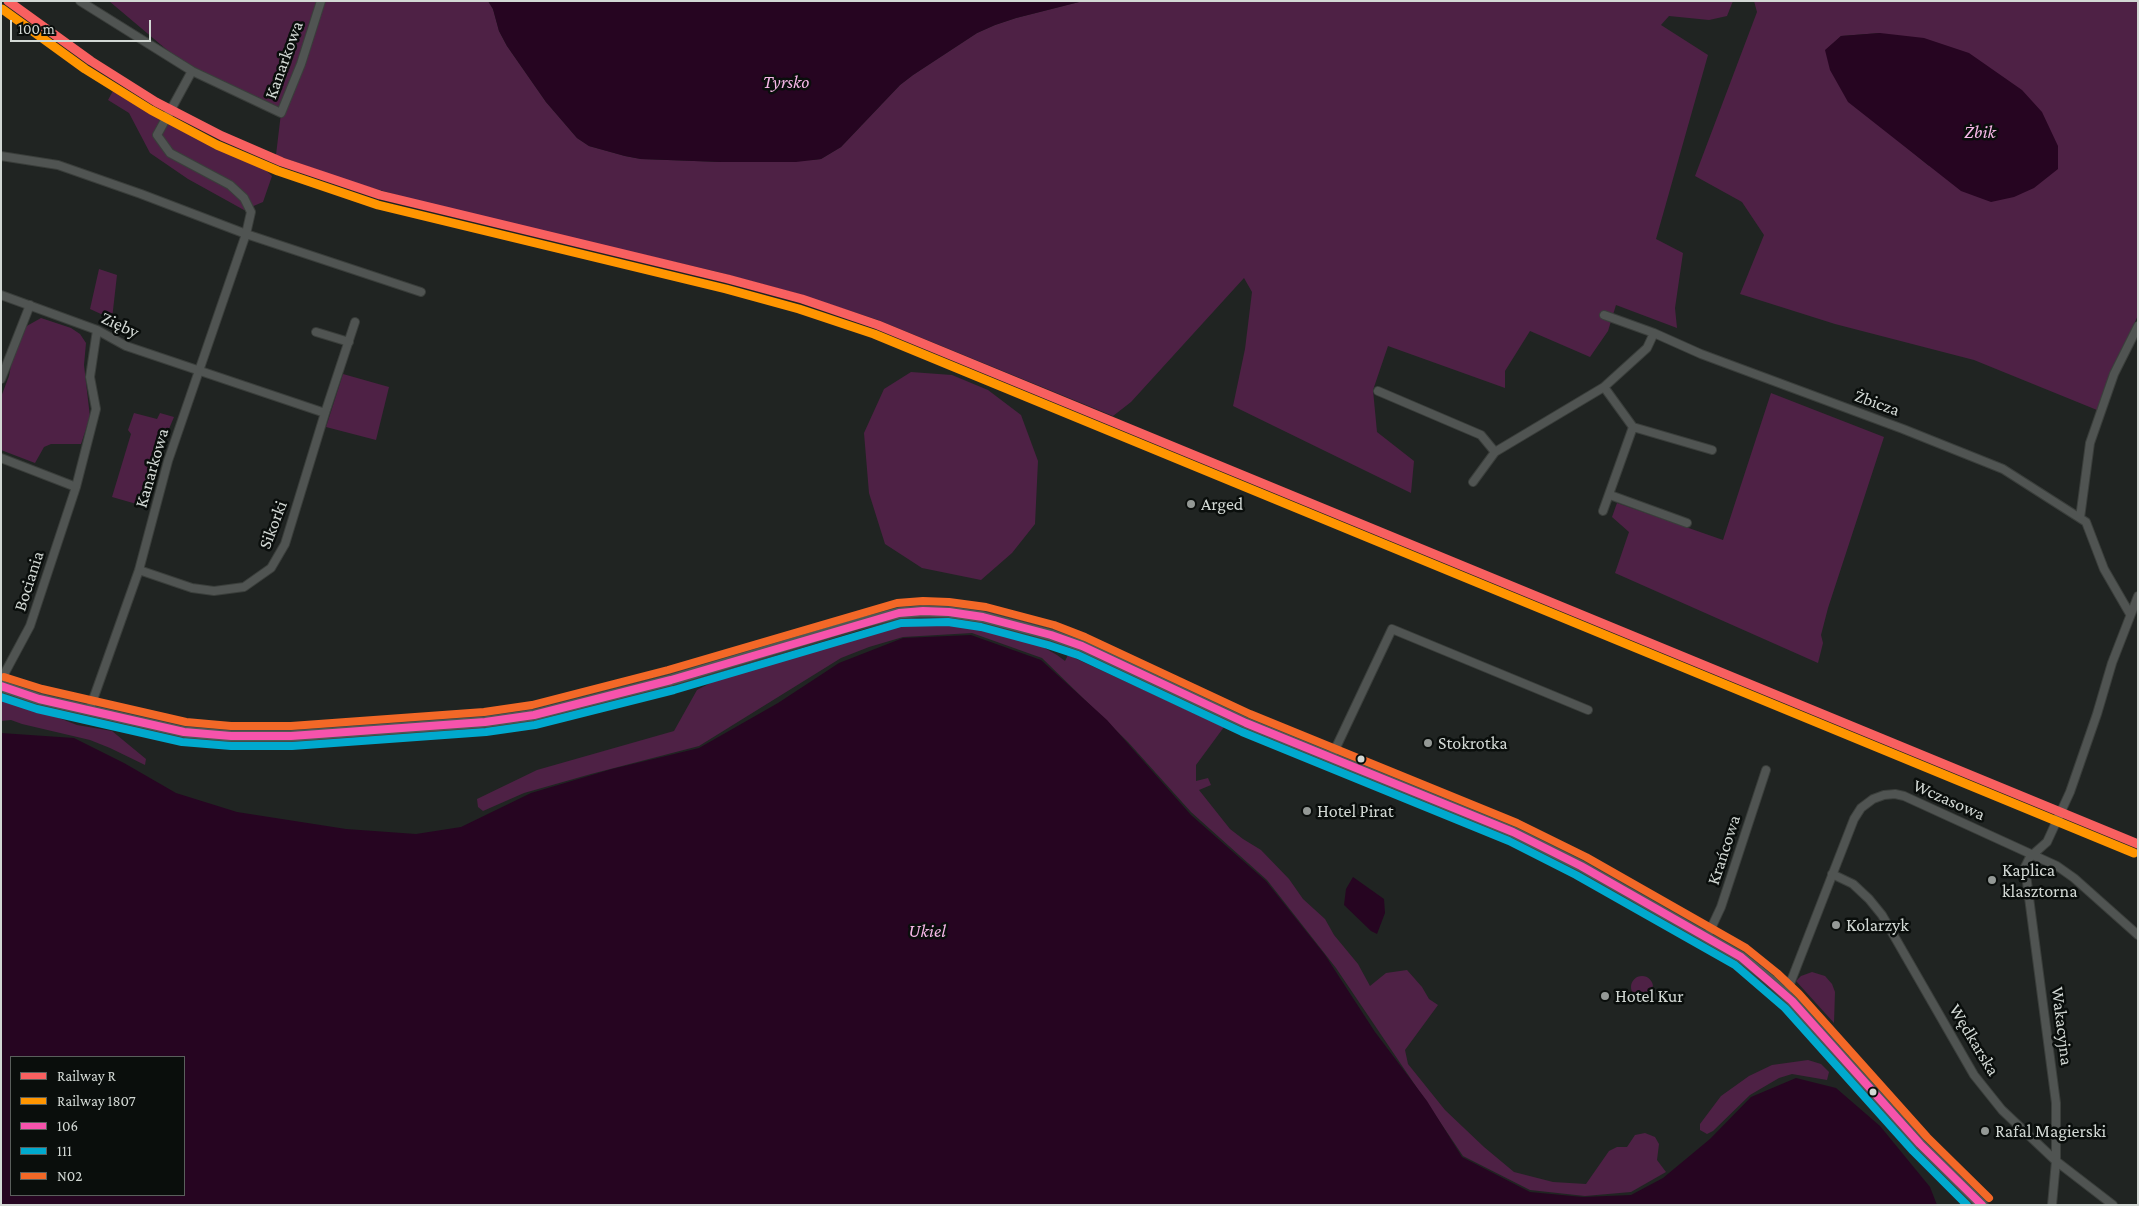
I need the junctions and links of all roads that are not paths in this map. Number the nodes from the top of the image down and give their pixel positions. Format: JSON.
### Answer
{"nodes":[{"id":1,"x":80,"y":1,"type":"edge"},
{"id":2,"x":322,"y":1,"type":"edge"},
{"id":3,"x":192,"y":71,"type":"junction"},
{"id":4,"x":1,"y":156,"type":"edge"},
{"id":5,"x":246,"y":234,"type":"junction"},
{"id":6,"x":422,"y":292,"type":"dead end"},
{"id":7,"x":1,"y":295,"type":"edge"},
{"id":8,"x":30,"y":305,"type":"junction"},
{"id":9,"x":1604,"y":315,"type":"dead end"},
{"id":10,"x":355,"y":322,"type":"dead end"},
{"id":11,"x":2138,"y":326,"type":"edge"},
{"id":12,"x":97,"y":330,"type":"junction"},
{"id":13,"x":316,"y":332,"type":"dead end"},
{"id":14,"x":1654,"y":333,"type":"junction"},
{"id":15,"x":349,"y":342,"type":"junction"},
{"id":16,"x":199,"y":369,"type":"junction"},
{"id":17,"x":1,"y":379,"type":"edge"},
{"id":18,"x":1604,"y":387,"type":"junction"},
{"id":19,"x":1378,"y":392,"type":"dead end"},
{"id":20,"x":326,"y":414,"type":"junction"},
{"id":21,"x":1633,"y":427,"type":"junction"},
{"id":22,"x":1712,"y":450,"type":"dead end"},
{"id":23,"x":1495,"y":452,"type":"junction"},
{"id":24,"x":1,"y":458,"type":"edge"},
{"id":25,"x":1473,"y":482,"type":"dead end"},
{"id":26,"x":76,"y":487,"type":"junction"},
{"id":27,"x":1610,"y":495,"type":"junction"},
{"id":28,"x":1602,"y":511,"type":"dead end"},
{"id":29,"x":2080,"y":518,"type":"junction"},
{"id":30,"x":1687,"y":523,"type":"dead end"},
{"id":31,"x":139,"y":570,"type":"junction"},
{"id":32,"x":2138,"y":596,"type":"edge"},
{"id":33,"x":2130,"y":614,"type":"junction"},
{"id":34,"x":1,"y":680,"type":"edge"},
{"id":35,"x":1,"y":686,"type":"edge"},
{"id":36,"x":1588,"y":710,"type":"dead end"},
{"id":37,"x":90,"y":711,"type":"junction"},
{"id":38,"x":1331,"y":758,"type":"junction"},
{"id":39,"x":1766,"y":770,"type":"dead end"},
{"id":40,"x":2032,"y":855,"type":"junction"},
{"id":41,"x":1832,"y":874,"type":"junction"},
{"id":42,"x":2138,"y":935,"type":"edge"},
{"id":43,"x":1707,"y":937,"type":"junction"},
{"id":44,"x":1786,"y":994,"type":"junction"},
{"id":45,"x":2056,"y":1161,"type":"junction"},
{"id":46,"x":1982,"y":1205,"type":"edge"},
{"id":47,"x":2052,"y":1205,"type":"edge"},
{"id":48,"x":2113,"y":1205,"type":"edge"}],
"edges":[{"from":1,"to":3,"type":"street"},
{"from":2,"to":3,"type":"street","name":"Kanarkowa"},
{"from":3,"to":5,"type":"street","name":"Kanarkowa"},
{"from":4,"to":5,"type":"street"},
{"from":5,"to":6,"type":"street"},
{"from":5,"to":16,"type":"street","name":"Kanarkowa"},
{"from":7,"to":8,"type":"street","name":"Zięby"},
{"from":8,"to":12,"type":"street","name":"Zięby"},
{"from":8,"to":17,"type":"street"},
{"from":9,"to":14,"type":"street","name":"Żbicza"},
{"from":10,"to":15,"type":"street","name":"Sikorki"},
{"from":11,"to":29,"type":"street"},
{"from":12,"to":16,"type":"street","name":"Zięby"},
{"from":12,"to":26,"type":"street","name":"Bociania"},
{"from":13,"to":15,"type":"street"},
{"from":14,"to":18,"type":"street"},
{"from":14,"to":29,"type":"street","name":"Żbicza"},
{"from":15,"to":20,"type":"street","name":"Sikorki"},
{"from":16,"to":20,"type":"street"},
{"from":16,"to":31,"type":"street","name":"Kanarkowa"},
{"from":18,"to":21,"type":"street"},
{"from":18,"to":23,"type":"street"},
{"from":19,"to":23,"type":"street"},
{"from":20,"to":31,"type":"street","name":"Sikorki"},
{"from":21,"to":22,"type":"street"},
{"from":21,"to":27,"type":"street"},
{"from":23,"to":25,"type":"street"},
{"from":24,"to":26,"type":"street"},
{"from":26,"to":34,"type":"street","name":"Bociania"},
{"from":27,"to":28,"type":"street"},
{"from":27,"to":30,"type":"street"},
{"from":29,"to":33,"type":"street","name":"Żbicza"},
{"from":31,"to":37,"type":"street","name":"Kanarkowa"},
{"from":32,"to":33,"type":"street"},
{"from":33,"to":40,"type":"street"},
{"from":35,"to":37,"type":"main road"},
{"from":36,"to":38,"type":"street"},
{"from":37,"to":38,"type":"main road"},
{"from":38,"to":43,"type":"main road"},
{"from":39,"to":43,"type":"street","name":"Krańcowa"},
{"from":40,"to":41,"type":"street","name":"Wczasowa"},
{"from":40,"to":42,"type":"street","name":"Wczasowa"},
{"from":40,"to":45,"type":"street","name":"Wakacyjna"},
{"from":41,"to":44,"type":"street","name":"Wczasowa"},
{"from":41,"to":45,"type":"street","name":"Wędkarska"},
{"from":43,"to":44,"type":"main road"},
{"from":44,"to":46,"type":"main road"},
{"from":45,"to":47,"type":"street","name":"Wakacyjna"},
{"from":45,"to":48,"type":"street","name":"Wędkarska"}]}
